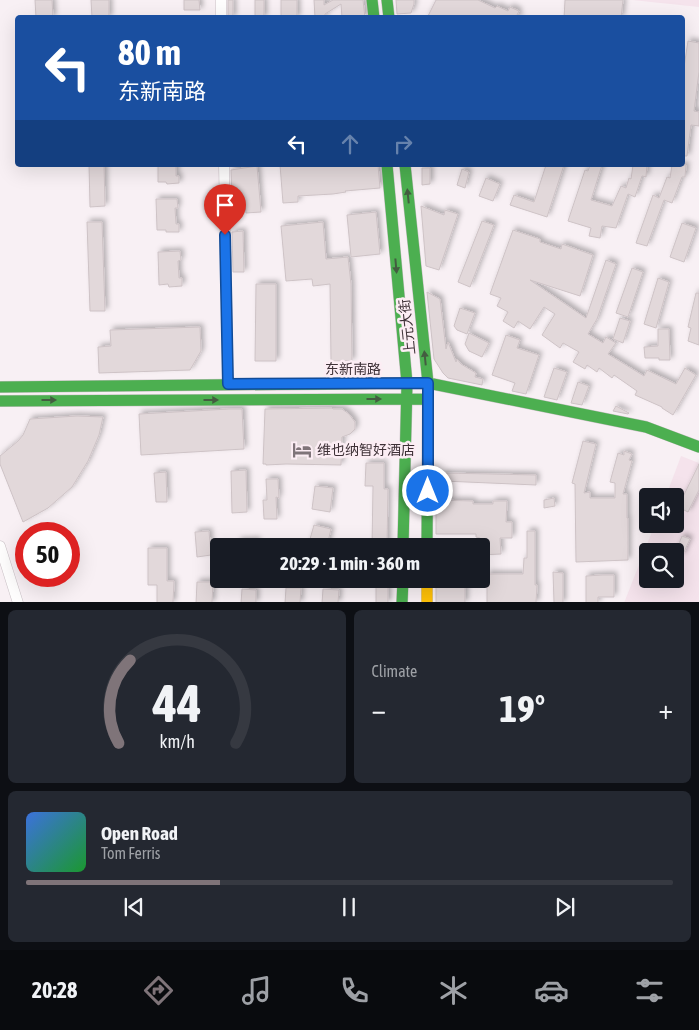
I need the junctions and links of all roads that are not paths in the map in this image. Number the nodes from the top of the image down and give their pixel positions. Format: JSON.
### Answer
{"nodes":[{"id":1,"x":221,"y":0,"type":"edge"},
{"id":2,"x":372,"y":0,"type":"edge"},
{"id":3,"x":387,"y":0,"type":"edge"},
{"id":4,"x":221,"y":15,"type":"edge"},
{"id":5,"x":374,"y":15,"type":"edge"},
{"id":6,"x":389,"y":15,"type":"edge"},
{"id":7,"x":224,"y":167,"type":"edge"},
{"id":8,"x":387,"y":167,"type":"edge"},
{"id":9,"x":405,"y":167,"type":"edge"},
{"id":10,"x":407,"y":383,"type":"junction"},
{"id":11,"x":428,"y":383,"type":"junction"},
{"id":12,"x":228,"y":384,"type":"junction"},
{"id":13,"x":0,"y":388,"type":"edge"},
{"id":14,"x":407,"y":398,"type":"junction"},
{"id":15,"x":428,"y":399,"type":"junction"},
{"id":16,"x":0,"y":401,"type":"edge"},
{"id":17,"x":699,"y":447,"type":"edge"},
{"id":18,"x":404,"y":538,"type":"edge"},
{"id":19,"x":427,"y":538,"type":"edge"},
{"id":20,"x":0,"y":546,"type":"edge"},
{"id":21,"x":403,"y":588,"type":"edge"},
{"id":22,"x":427,"y":588,"type":"edge"},
{"id":23,"x":18,"y":602,"type":"edge"},
{"id":24,"x":402,"y":602,"type":"edge"},
{"id":25,"x":427,"y":602,"type":"edge"}],
"edges":[{"from":1,"to":4,"type":"street"},
{"from":2,"to":5,"type":"main road"},
{"from":3,"to":6,"type":"main road"},
{"from":7,"to":12,"type":"street"},
{"from":8,"to":10,"type":"main road","name":"上元大街","one_way":true},
{"from":11,"to":9,"type":"main road","name":"上元大街","one_way":true},
{"from":10,"to":11,"type":"main road","name":"东新南路"},
{"from":10,"to":12,"type":"main road","name":"东新南路"},
{"from":10,"to":14,"type":"main road","name":"上元大街"},
{"from":11,"to":15,"type":"main road","name":"上元大街"},
{"from":11,"to":17,"type":"main road","name":"东新南路"},
{"from":12,"to":13,"type":"main road","name":"东新南路"},
{"from":14,"to":15,"type":"main road"},
{"from":16,"to":14,"type":"main road","one_way":true},
{"from":14,"to":18,"type":"main road","name":"上元大街"},
{"from":15,"to":19,"type":"main road","name":"上元大街"},
{"from":20,"to":23,"type":"street"},
{"from":21,"to":24,"type":"main road"},
{"from":22,"to":25,"type":"main road"}]}
